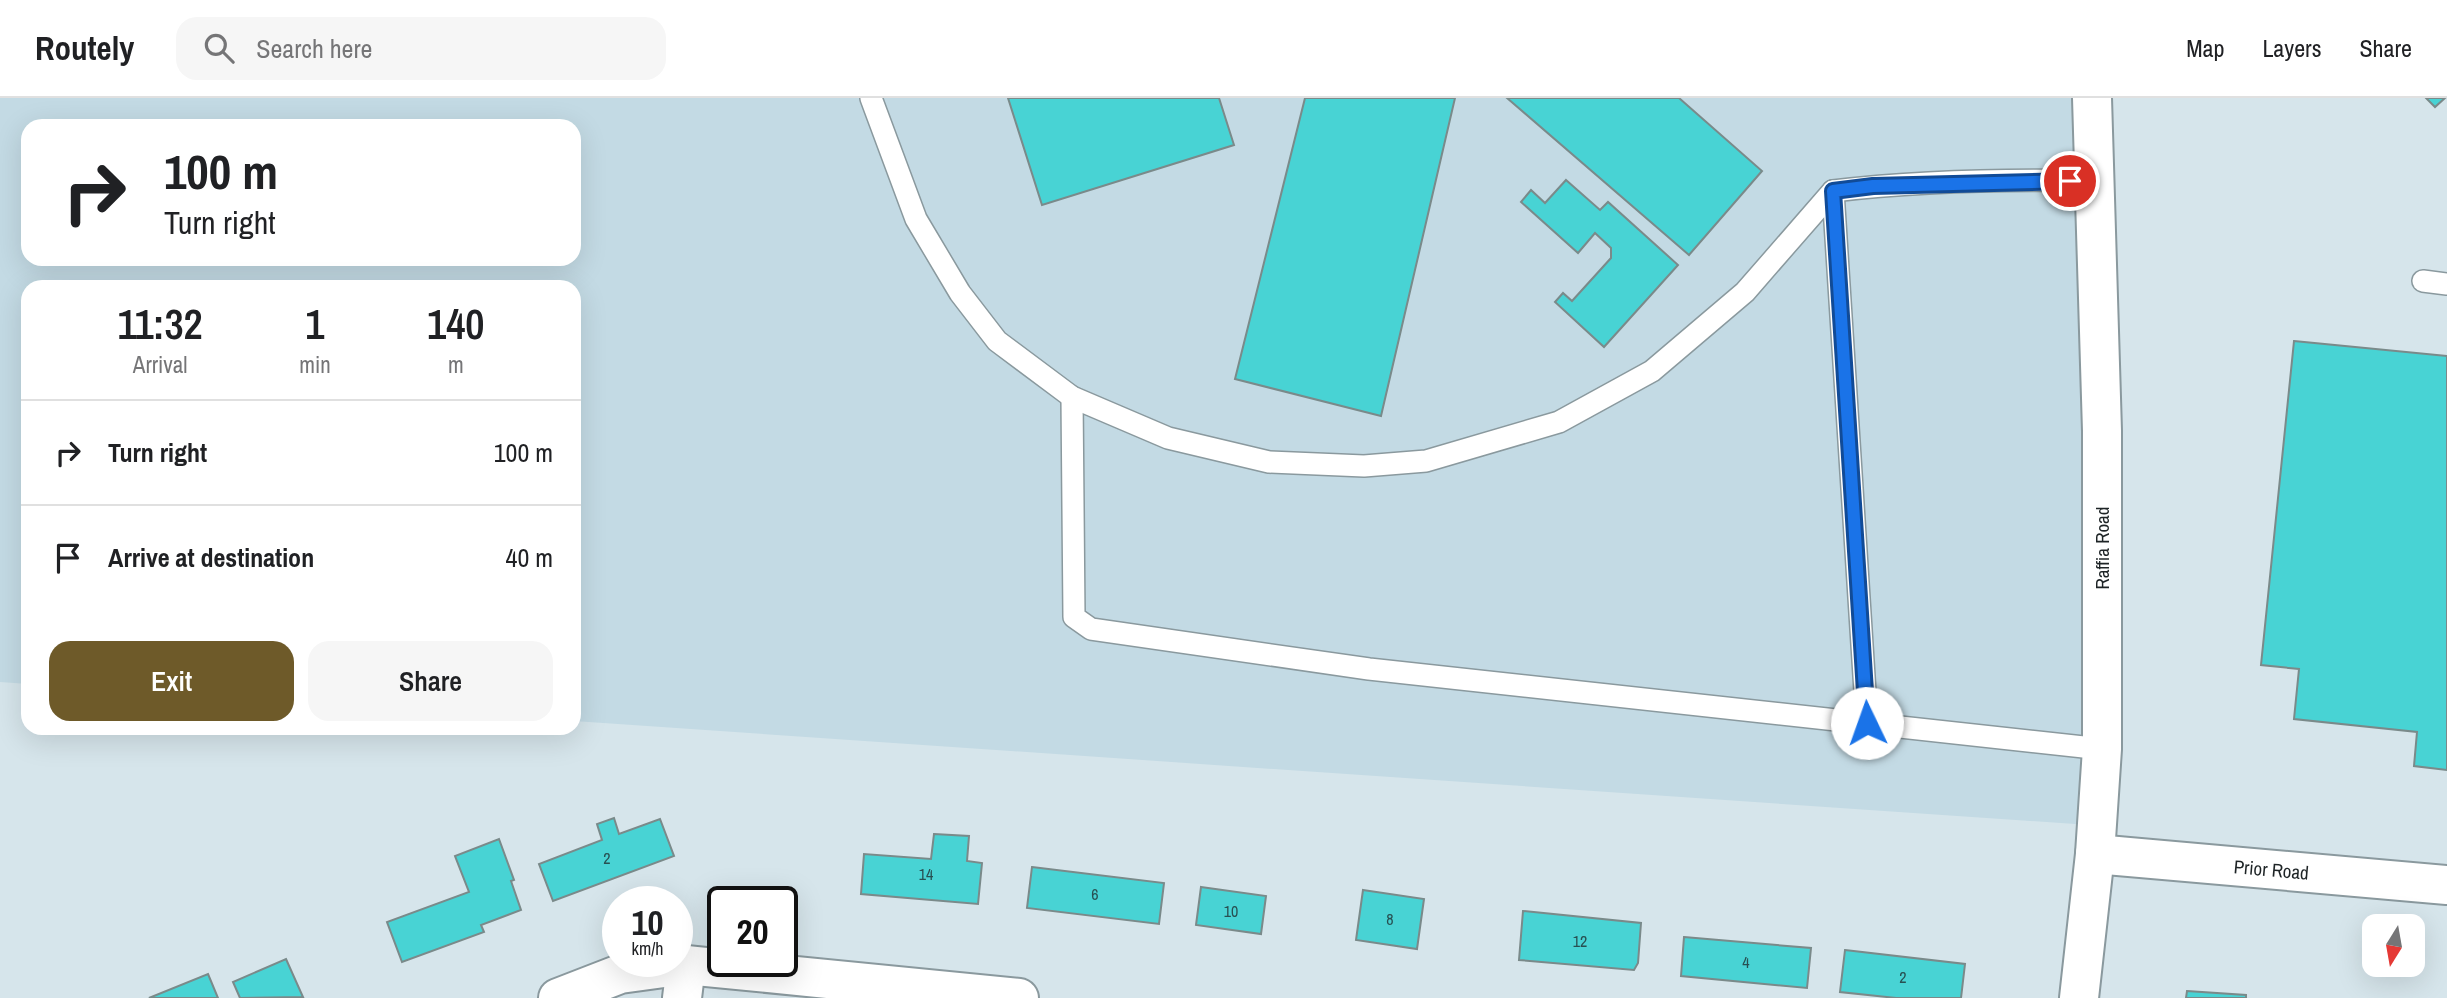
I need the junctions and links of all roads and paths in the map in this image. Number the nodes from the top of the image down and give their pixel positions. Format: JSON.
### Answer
{"nodes":[{"id":1,"x":871,"y":98,"type":"edge"},
{"id":2,"x":2092,"y":98,"type":"edge"},
{"id":3,"x":2094,"y":181,"type":"junction"},
{"id":4,"x":1833,"y":191,"type":"junction"},
{"id":5,"x":2423,"y":281,"type":"dead end"},
{"id":6,"x":2447,"y":284,"type":"edge"},
{"id":7,"x":1072,"y":397,"type":"junction"},
{"id":8,"x":1867,"y":723,"type":"junction"},
{"id":9,"x":2102,"y":749,"type":"junction"},
{"id":10,"x":2095,"y":854,"type":"junction"},
{"id":11,"x":2447,"y":885,"type":"edge"},
{"id":12,"x":684,"y":982,"type":"edge"},
{"id":13,"x":558,"y":998,"type":"edge"},
{"id":14,"x":1019,"y":998,"type":"edge"},
{"id":15,"x":2079,"y":998,"type":"edge"}],
"edges":[{"from":1,"to":7,"type":"lane"},
{"from":2,"to":3,"type":"main road","name":"Raffia Road"},
{"from":3,"to":4,"type":"lane"},
{"from":3,"to":9,"type":"main road","name":"Raffia Road"},
{"from":4,"to":7,"type":"lane"},
{"from":4,"to":8,"type":"lane"},
{"from":5,"to":6,"type":"lane"},
{"from":7,"to":8,"type":"lane"},
{"from":8,"to":9,"type":"lane"},
{"from":9,"to":10,"type":"main road","name":"Raffia Road"},
{"from":10,"to":11,"type":"main road","name":"Prior Road"},
{"from":10,"to":15,"type":"main road","name":"Raffia Road"},
{"from":12,"to":13,"type":"main road"},
{"from":12,"to":14,"type":"main road"}]}
